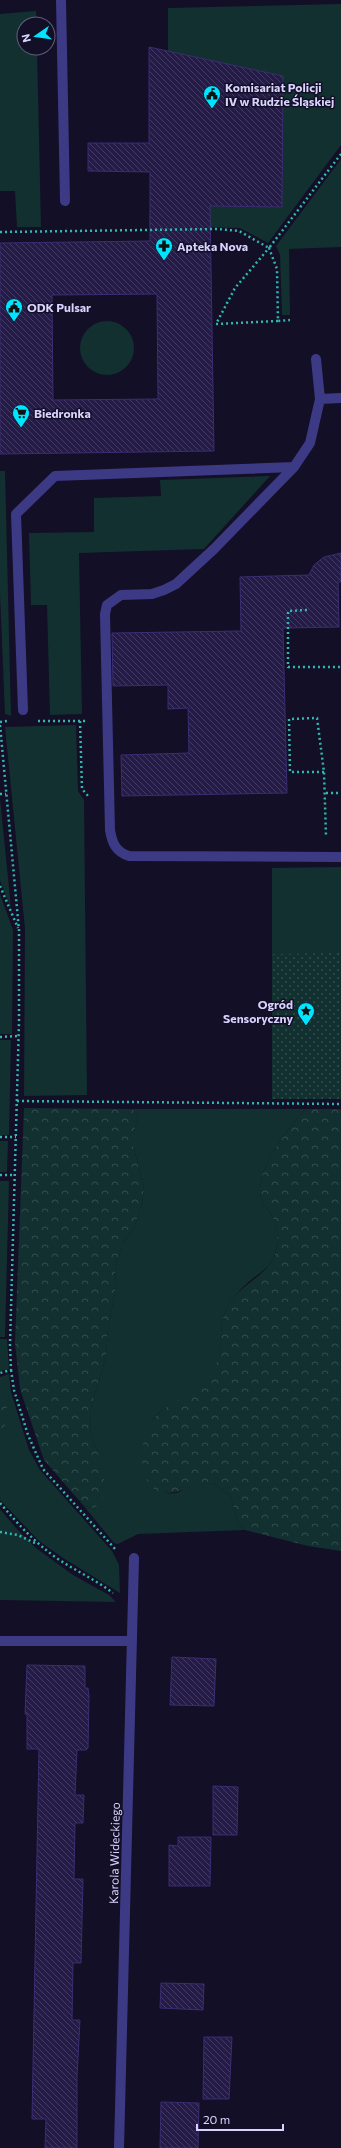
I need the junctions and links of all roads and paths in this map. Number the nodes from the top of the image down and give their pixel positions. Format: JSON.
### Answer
{"nodes":[{"id":1,"x":61,"y":0,"type":"edge"},
{"id":2,"x":341,"y":154,"type":"edge"},
{"id":3,"x":65,"y":201,"type":"dead end"},
{"id":4,"x":0,"y":232,"type":"edge"},
{"id":5,"x":269,"y":248,"type":"junction"},
{"id":6,"x":278,"y":320,"type":"junction"},
{"id":7,"x":290,"y":320,"type":"dead end"},
{"id":8,"x":316,"y":359,"type":"dead end"},
{"id":9,"x":341,"y":398,"type":"edge"},
{"id":10,"x":320,"y":399,"type":"junction"},
{"id":11,"x":294,"y":466,"type":"junction"},
{"id":12,"x":307,"y":610,"type":"dead end"},
{"id":13,"x":341,"y":666,"type":"edge"},
{"id":14,"x":23,"y":710,"type":"dead end"},
{"id":15,"x":32,"y":721,"type":"dead end"},
{"id":16,"x":80,"y":721,"type":"junction"},
{"id":17,"x":107,"y":721,"type":"junction"},
{"id":18,"x":0,"y":722,"type":"edge"},
{"id":19,"x":8,"y":722,"type":"dead end"},
{"id":20,"x":0,"y":725,"type":"edge"},
{"id":21,"x":324,"y":772,"type":"junction"},
{"id":22,"x":326,"y":793,"type":"junction"},
{"id":23,"x":341,"y":793,"type":"edge"},
{"id":24,"x":0,"y":794,"type":"edge"},
{"id":25,"x":6,"y":794,"type":"junction"},
{"id":26,"x":109,"y":803,"type":"junction"},
{"id":27,"x":326,"y":857,"type":"junction"},
{"id":28,"x":341,"y":857,"type":"edge"},
{"id":29,"x":0,"y":886,"type":"edge"},
{"id":30,"x":19,"y":930,"type":"junction"},
{"id":31,"x":18,"y":1036,"type":"junction"},
{"id":32,"x":0,"y":1037,"type":"edge"},
{"id":33,"x":16,"y":1101,"type":"junction"},
{"id":34,"x":341,"y":1104,"type":"edge"},
{"id":35,"x":0,"y":1137,"type":"edge"},
{"id":36,"x":16,"y":1137,"type":"junction"},
{"id":37,"x":0,"y":1175,"type":"edge"},
{"id":38,"x":15,"y":1175,"type":"junction"},
{"id":39,"x":11,"y":1370,"type":"junction"},
{"id":40,"x":0,"y":1373,"type":"edge"},
{"id":41,"x":0,"y":1503,"type":"edge"},
{"id":42,"x":0,"y":1532,"type":"edge"},
{"id":43,"x":40,"y":1545,"type":"junction"},
{"id":44,"x":119,"y":1556,"type":"dead end"},
{"id":45,"x":134,"y":1558,"type":"dead end"},
{"id":46,"x":118,"y":1595,"type":"dead end"},
{"id":47,"x":0,"y":1641,"type":"edge"},
{"id":48,"x":132,"y":1641,"type":"junction"},
{"id":49,"x":119,"y":2148,"type":"edge"}],
"edges":[{"from":1,"to":3,"type":"street"},
{"from":2,"to":5,"type":"path"},
{"from":4,"to":5,"type":"path"},
{"from":5,"to":6,"type":"path"},
{"from":5,"to":6,"type":"path"},
{"from":6,"to":7,"type":"path"},
{"from":8,"to":10,"type":"street"},
{"from":9,"to":10,"type":"street"},
{"from":10,"to":11,"type":"street"},
{"from":11,"to":14,"type":"street"},
{"from":11,"to":17,"type":"street"},
{"from":12,"to":13,"type":"path"},
{"from":15,"to":16,"type":"path"},
{"from":16,"to":17,"type":"path"},
{"from":16,"to":26,"type":"path"},
{"from":17,"to":26,"type":"street"},
{"from":18,"to":19,"type":"path"},
{"from":20,"to":25,"type":"path"},
{"from":21,"to":21,"type":"path"},
{"from":21,"to":22,"type":"path"},
{"from":22,"to":23,"type":"path"},
{"from":22,"to":27,"type":"path"},
{"from":24,"to":25,"type":"path"},
{"from":25,"to":30,"type":"path"},
{"from":26,"to":27,"type":"street"},
{"from":27,"to":28,"type":"street"},
{"from":29,"to":30,"type":"path"},
{"from":30,"to":31,"type":"path"},
{"from":31,"to":32,"type":"path"},
{"from":31,"to":33,"type":"path"},
{"from":33,"to":34,"type":"path"},
{"from":33,"to":36,"type":"path"},
{"from":35,"to":36,"type":"path"},
{"from":36,"to":38,"type":"path"},
{"from":37,"to":38,"type":"path"},
{"from":38,"to":39,"type":"path"},
{"from":39,"to":40,"type":"path"},
{"from":39,"to":44,"type":"path"},
{"from":41,"to":43,"type":"path"},
{"from":42,"to":43,"type":"path"},
{"from":43,"to":46,"type":"path"},
{"from":45,"to":48,"type":"street","name":"Karola Wideckiego"},
{"from":47,"to":48,"type":"street"},
{"from":48,"to":49,"type":"street","name":"Karola Wideckiego"}]}
